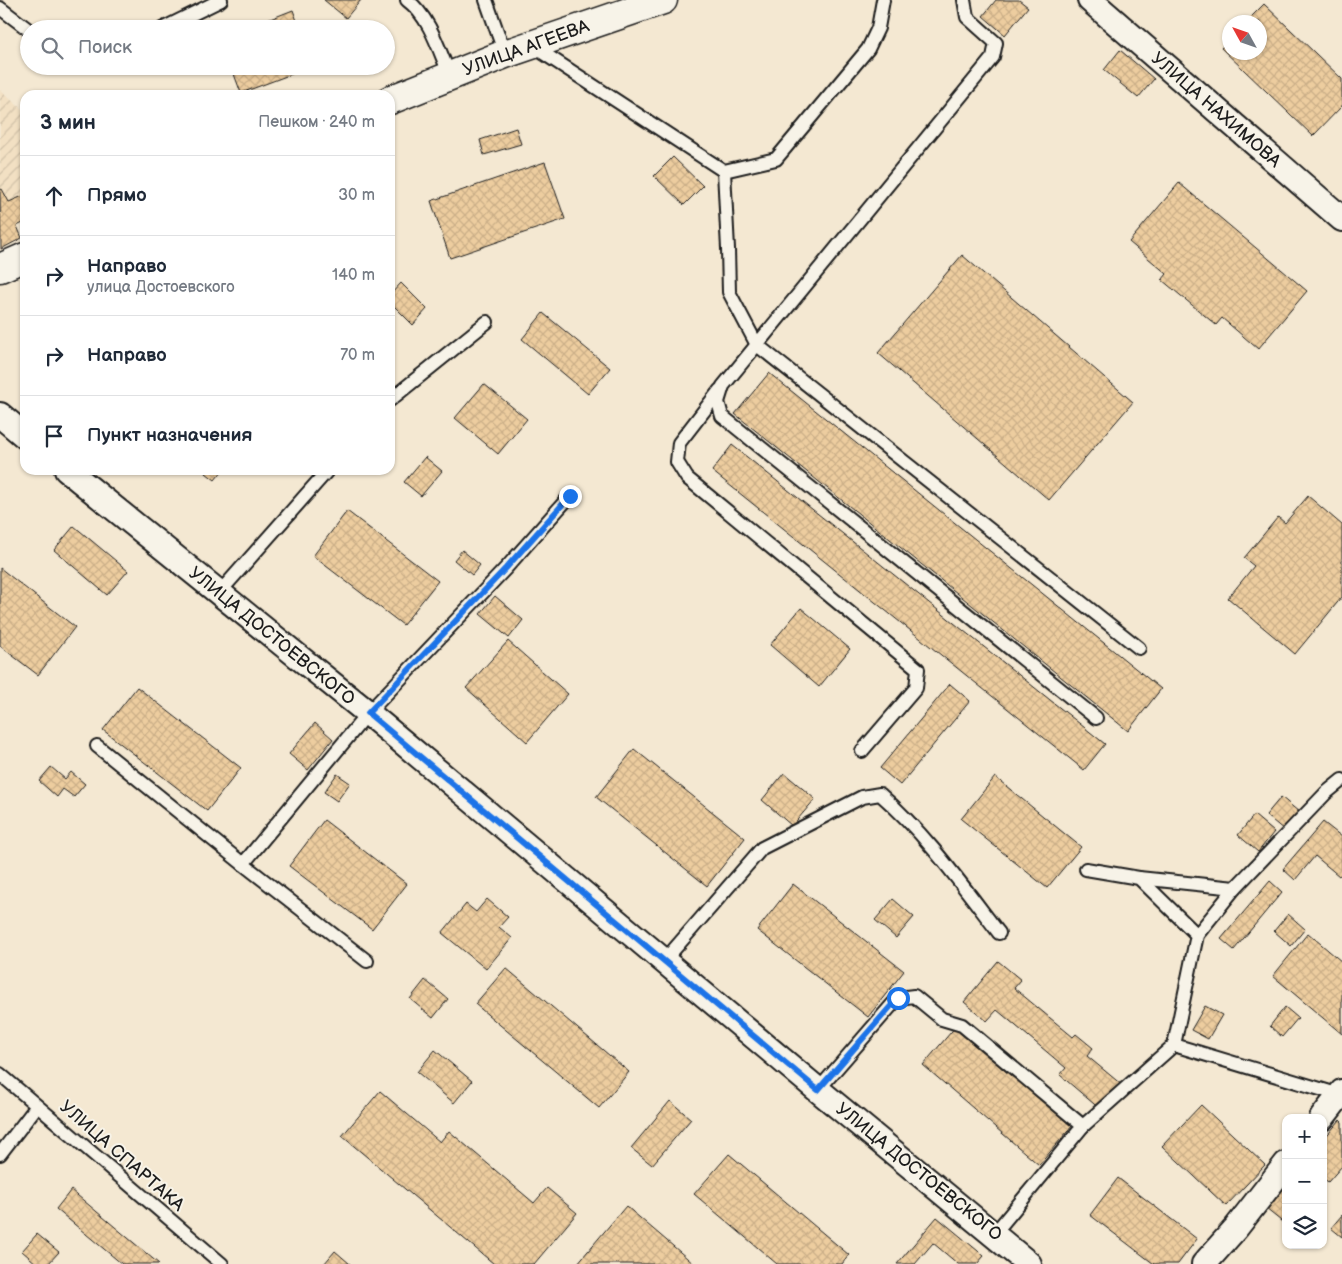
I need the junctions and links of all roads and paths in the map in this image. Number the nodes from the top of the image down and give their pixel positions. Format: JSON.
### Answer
{"nodes":[{"id":1,"x":221,"y":0,"type":"edge"},
{"id":2,"x":407,"y":0,"type":"edge"},
{"id":3,"x":486,"y":0,"type":"edge"},
{"id":4,"x":663,"y":0,"type":"edge"},
{"id":5,"x":884,"y":0,"type":"edge"},
{"id":6,"x":964,"y":0,"type":"edge"},
{"id":7,"x":1090,"y":0,"type":"edge"},
{"id":8,"x":0,"y":8,"type":"edge"},
{"id":9,"x":180,"y":20,"type":"edge"},
{"id":10,"x":20,"y":23,"type":"edge"},
{"id":11,"x":531,"y":45,"type":"junction"},
{"id":12,"x":505,"y":54,"type":"junction"},
{"id":13,"x":450,"y":76,"type":"junction"},
{"id":14,"x":395,"y":98,"type":"edge"},
{"id":15,"x":724,"y":171,"type":"junction"},
{"id":16,"x":1342,"y":219,"type":"edge"},
{"id":17,"x":20,"y":258,"type":"edge"},
{"id":18,"x":0,"y":268,"type":"edge"},
{"id":19,"x":487,"y":322,"type":"dead end"},
{"id":20,"x":757,"y":345,"type":"junction"},
{"id":21,"x":723,"y":386,"type":"junction"},
{"id":22,"x":395,"y":396,"type":"edge"},
{"id":23,"x":0,"y":416,"type":"edge"},
{"id":24,"x":20,"y":432,"type":"edge"},
{"id":25,"x":73,"y":475,"type":"edge"},
{"id":26,"x":324,"y":475,"type":"edge"},
{"id":27,"x":570,"y":496,"type":"dead end"},
{"id":28,"x":219,"y":593,"type":"junction"},
{"id":29,"x":1139,"y":648,"type":"dead end"},
{"id":30,"x":368,"y":713,"type":"junction"},
{"id":31,"x":1096,"y":718,"type":"dead end"},
{"id":32,"x":97,"y":746,"type":"dead end"},
{"id":33,"x":862,"y":751,"type":"dead end"},
{"id":34,"x":1342,"y":780,"type":"edge"},
{"id":35,"x":243,"y":864,"type":"junction"},
{"id":36,"x":1086,"y":869,"type":"dead end"},
{"id":37,"x":1139,"y":878,"type":"junction"},
{"id":38,"x":1235,"y":888,"type":"junction"},
{"id":39,"x":999,"y":933,"type":"dead end"},
{"id":40,"x":1197,"y":935,"type":"junction"},
{"id":41,"x":367,"y":961,"type":"dead end"},
{"id":42,"x":664,"y":961,"type":"junction"},
{"id":43,"x":1174,"y":1045,"type":"junction"},
{"id":44,"x":0,"y":1074,"type":"edge"},
{"id":45,"x":818,"y":1090,"type":"junction"},
{"id":46,"x":1341,"y":1093,"type":"edge"},
{"id":47,"x":37,"y":1106,"type":"junction"},
{"id":48,"x":1325,"y":1114,"type":"edge"},
{"id":49,"x":1083,"y":1126,"type":"junction"},
{"id":50,"x":0,"y":1154,"type":"edge"},
{"id":51,"x":1282,"y":1169,"type":"edge"},
{"id":52,"x":994,"y":1234,"type":"junction"},
{"id":53,"x":222,"y":1264,"type":"edge"},
{"id":54,"x":1029,"y":1264,"type":"edge"},
{"id":55,"x":1204,"y":1264,"type":"edge"}],
"edges":[{"from":1,"to":9,"type":"lane"},
{"from":2,"to":13,"type":"lane"},
{"from":3,"to":12,"type":"lane"},
{"from":4,"to":11,"type":"main road","name":"УЛИЦА АГЕЕВА"},
{"from":5,"to":15,"type":"lane"},
{"from":6,"to":20,"type":"lane"},
{"from":7,"to":16,"type":"street","name":"УЛИЦА НАХИМОВА"},
{"from":8,"to":10,"type":"lane"},
{"from":11,"to":12,"type":"main road","name":"УЛИЦА АГЕЕВА"},
{"from":11,"to":15,"type":"lane"},
{"from":12,"to":13,"type":"main road","name":"УЛИЦА АГЕЕВА"},
{"from":13,"to":14,"type":"main road","name":"УЛИЦА АГЕЕВА"},
{"from":15,"to":20,"type":"lane"},
{"from":17,"to":18,"type":"main road"},
{"from":19,"to":22,"type":"lane"},
{"from":20,"to":21,"type":"lane"},
{"from":20,"to":29,"type":"lane"},
{"from":21,"to":31,"type":"lane"},
{"from":21,"to":33,"type":"lane"},
{"from":23,"to":24,"type":"street"},
{"from":25,"to":28,"type":"street","name":"УЛИЦА ДОСТОЕВСКОГО"},
{"from":26,"to":28,"type":"lane"},
{"from":27,"to":30,"type":"lane"},
{"from":28,"to":30,"type":"street","name":"УЛИЦА ДОСТОЕВСКОГО"},
{"from":30,"to":35,"type":"lane"},
{"from":30,"to":42,"type":"street","name":"УЛИЦА ДОСТОЕВСКОГО"},
{"from":32,"to":35,"type":"lane"},
{"from":34,"to":38,"type":"lane"},
{"from":35,"to":41,"type":"lane"},
{"from":36,"to":37,"type":"lane"},
{"from":37,"to":38,"type":"lane"},
{"from":37,"to":40,"type":"lane"},
{"from":38,"to":40,"type":"lane"},
{"from":39,"to":42,"type":"lane"},
{"from":40,"to":43,"type":"lane"},
{"from":42,"to":45,"type":"street","name":"УЛИЦА ДОСТОЕВСКОГО"},
{"from":43,"to":46,"type":"lane"},
{"from":43,"to":49,"type":"lane"},
{"from":44,"to":47,"type":"lane","name":"УЛИЦА СПАРТАКА"},
{"from":45,"to":49,"type":"lane"},
{"from":45,"to":52,"type":"street","name":"УЛИЦА ДОСТОЕВСКОГО"},
{"from":46,"to":48,"type":"street"},
{"from":47,"to":50,"type":"lane"},
{"from":47,"to":53,"type":"lane","name":"УЛИЦА СПАРТАКА"},
{"from":49,"to":52,"type":"lane"},
{"from":51,"to":55,"type":"street"},
{"from":52,"to":54,"type":"street","name":"УЛИЦА ДОСТОЕВСКОГО"}]}
